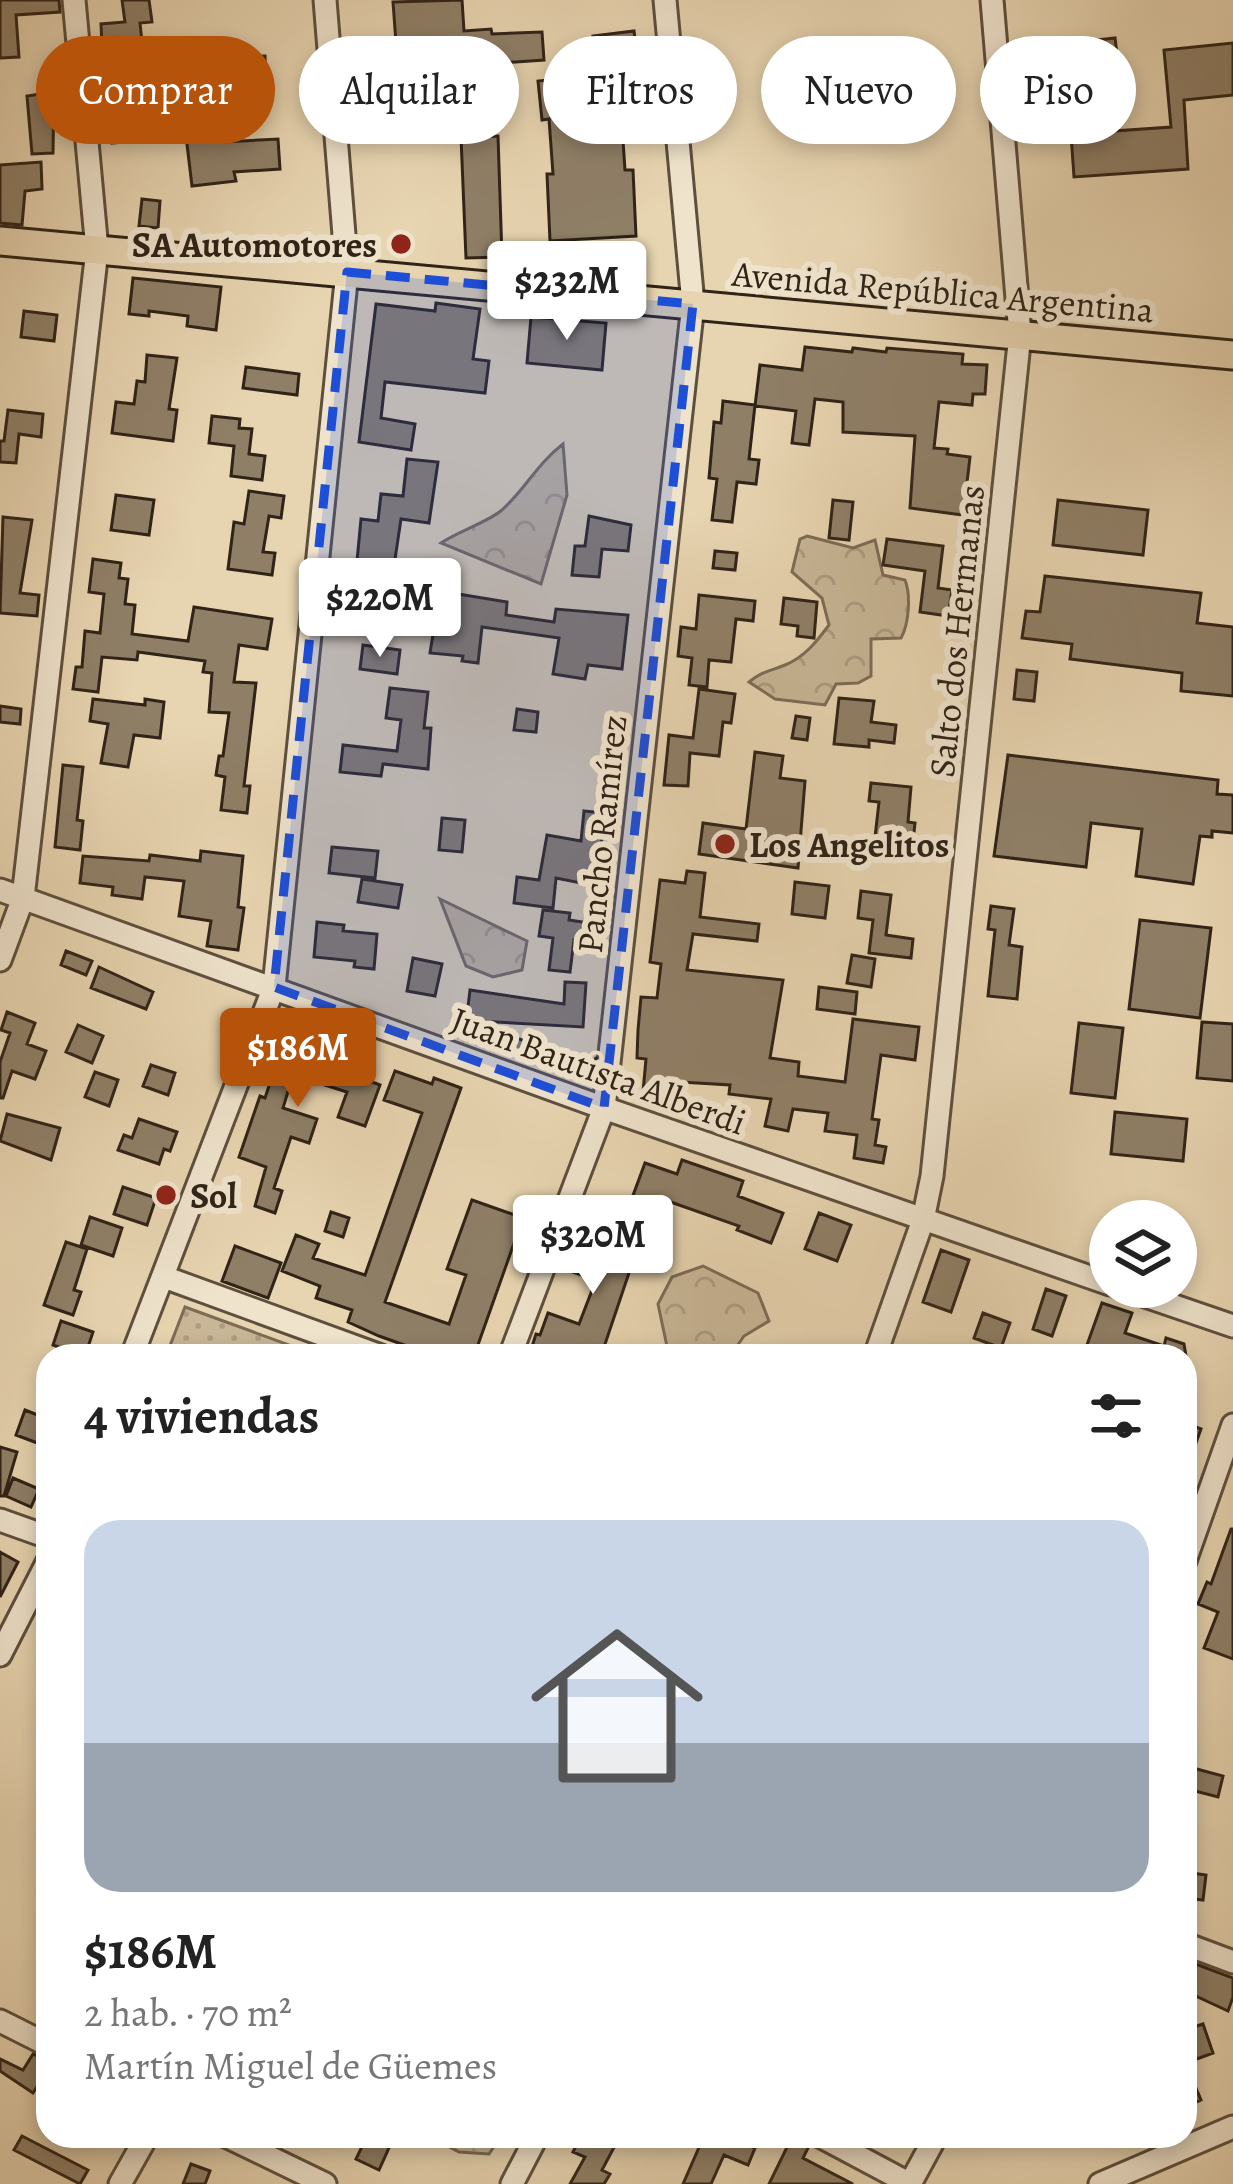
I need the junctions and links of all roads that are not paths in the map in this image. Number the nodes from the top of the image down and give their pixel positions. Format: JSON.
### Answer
{"nodes":[{"id":1,"x":74,"y":0,"type":"edge"},
{"id":2,"x":325,"y":0,"type":"edge"},
{"id":3,"x":665,"y":0,"type":"edge"},
{"id":4,"x":992,"y":0,"type":"edge"},
{"id":5,"x":0,"y":241,"type":"edge"},
{"id":6,"x":97,"y":250,"type":"junction"},
{"id":7,"x":347,"y":272,"type":"junction"},
{"id":8,"x":693,"y":304,"type":"junction"},
{"id":9,"x":1020,"y":334,"type":"junction"},
{"id":10,"x":1233,"y":356,"type":"edge"},
{"id":11,"x":0,"y":890,"type":"edge"},
{"id":12,"x":22,"y":898,"type":"junction"},
{"id":13,"x":0,"y":960,"type":"edge"},
{"id":14,"x":274,"y":986,"type":"junction"},
{"id":15,"x":604,"y":1108,"type":"junction"},
{"id":16,"x":923,"y":1220,"type":"junction"},
{"id":17,"x":164,"y":1277,"type":"junction"},
{"id":18,"x":1089,"y":1277,"type":"edge"},
{"id":19,"x":1180,"y":1308,"type":"edge"},
{"id":20,"x":1233,"y":1326,"type":"edge"},
{"id":21,"x":137,"y":1344,"type":"edge"},
{"id":22,"x":348,"y":1344,"type":"edge"},
{"id":23,"x":515,"y":1344,"type":"edge"},
{"id":24,"x":879,"y":1344,"type":"edge"},
{"id":25,"x":1233,"y":1425,"type":"edge"},
{"id":26,"x":0,"y":1520,"type":"edge"},
{"id":27,"x":1197,"y":1528,"type":"edge"},
{"id":28,"x":36,"y":1533,"type":"edge"},
{"id":29,"x":36,"y":1585,"type":"edge"},
{"id":30,"x":0,"y":1655,"type":"edge"},
{"id":31,"x":1197,"y":1948,"type":"edge"},
{"id":32,"x":1233,"y":1962,"type":"edge"},
{"id":33,"x":0,"y":2020,"type":"edge"},
{"id":34,"x":36,"y":2039,"type":"edge"},
{"id":35,"x":1233,"y":2127,"type":"edge"},
{"id":36,"x":1197,"y":2142,"type":"edge"},
{"id":37,"x":141,"y":2148,"type":"edge"},
{"id":38,"x":251,"y":2148,"type":"edge"},
{"id":39,"x":531,"y":2148,"type":"edge"},
{"id":40,"x":842,"y":2148,"type":"edge"},
{"id":41,"x":930,"y":2148,"type":"edge"},
{"id":42,"x":1184,"y":2148,"type":"edge"},
{"id":43,"x":120,"y":2184,"type":"edge"},
{"id":44,"x":325,"y":2184,"type":"edge"},
{"id":45,"x":512,"y":2184,"type":"edge"},
{"id":46,"x":910,"y":2184,"type":"edge"},
{"id":47,"x":1100,"y":2184,"type":"edge"}],
"edges":[{"from":1,"to":6,"type":"street"},
{"from":2,"to":7,"type":"street"},
{"from":3,"to":8,"type":"street","name":"Pancho Ramírez"},
{"from":4,"to":9,"type":"street","name":"Salto dos Hermanas"},
{"from":5,"to":6,"type":"main road","name":"Avenida República Argentina"},
{"from":6,"to":7,"type":"main road","name":"Avenida República Argentina"},
{"from":6,"to":12,"type":"street"},
{"from":7,"to":8,"type":"main road","name":"Avenida República Argentina"},
{"from":7,"to":14,"type":"street"},
{"from":8,"to":9,"type":"main road","name":"Avenida República Argentina"},
{"from":8,"to":15,"type":"street","name":"Pancho Ramírez"},
{"from":9,"to":10,"type":"main road","name":"Avenida República Argentina"},
{"from":9,"to":16,"type":"street","name":"Salto dos Hermanas"},
{"from":11,"to":12,"type":"street","name":"Juan Bautista Alberdi"},
{"from":12,"to":13,"type":"street"},
{"from":12,"to":14,"type":"street","name":"Juan Bautista Alberdi"},
{"from":14,"to":15,"type":"street","name":"Juan Bautista Alberdi"},
{"from":14,"to":17,"type":"street"},
{"from":15,"to":16,"type":"street","name":"Juan Bautista Alberdi"},
{"from":15,"to":23,"type":"street","name":"Pancho Ramírez"},
{"from":16,"to":18,"type":"street","name":"Juan Bautista Alberdi"},
{"from":16,"to":24,"type":"street","name":"Salto dos Hermanas"},
{"from":17,"to":21,"type":"street"},
{"from":17,"to":22,"type":"street"},
{"from":19,"to":20,"type":"street"},
{"from":25,"to":27,"type":"street"},
{"from":26,"to":28,"type":"street"},
{"from":29,"to":30,"type":"street"},
{"from":31,"to":32,"type":"street"},
{"from":33,"to":34,"type":"street"},
{"from":35,"to":36,"type":"street"},
{"from":37,"to":43,"type":"street"},
{"from":38,"to":44,"type":"street"},
{"from":39,"to":45,"type":"street"},
{"from":40,"to":46,"type":"street"},
{"from":41,"to":46,"type":"street"},
{"from":42,"to":47,"type":"street"}]}
